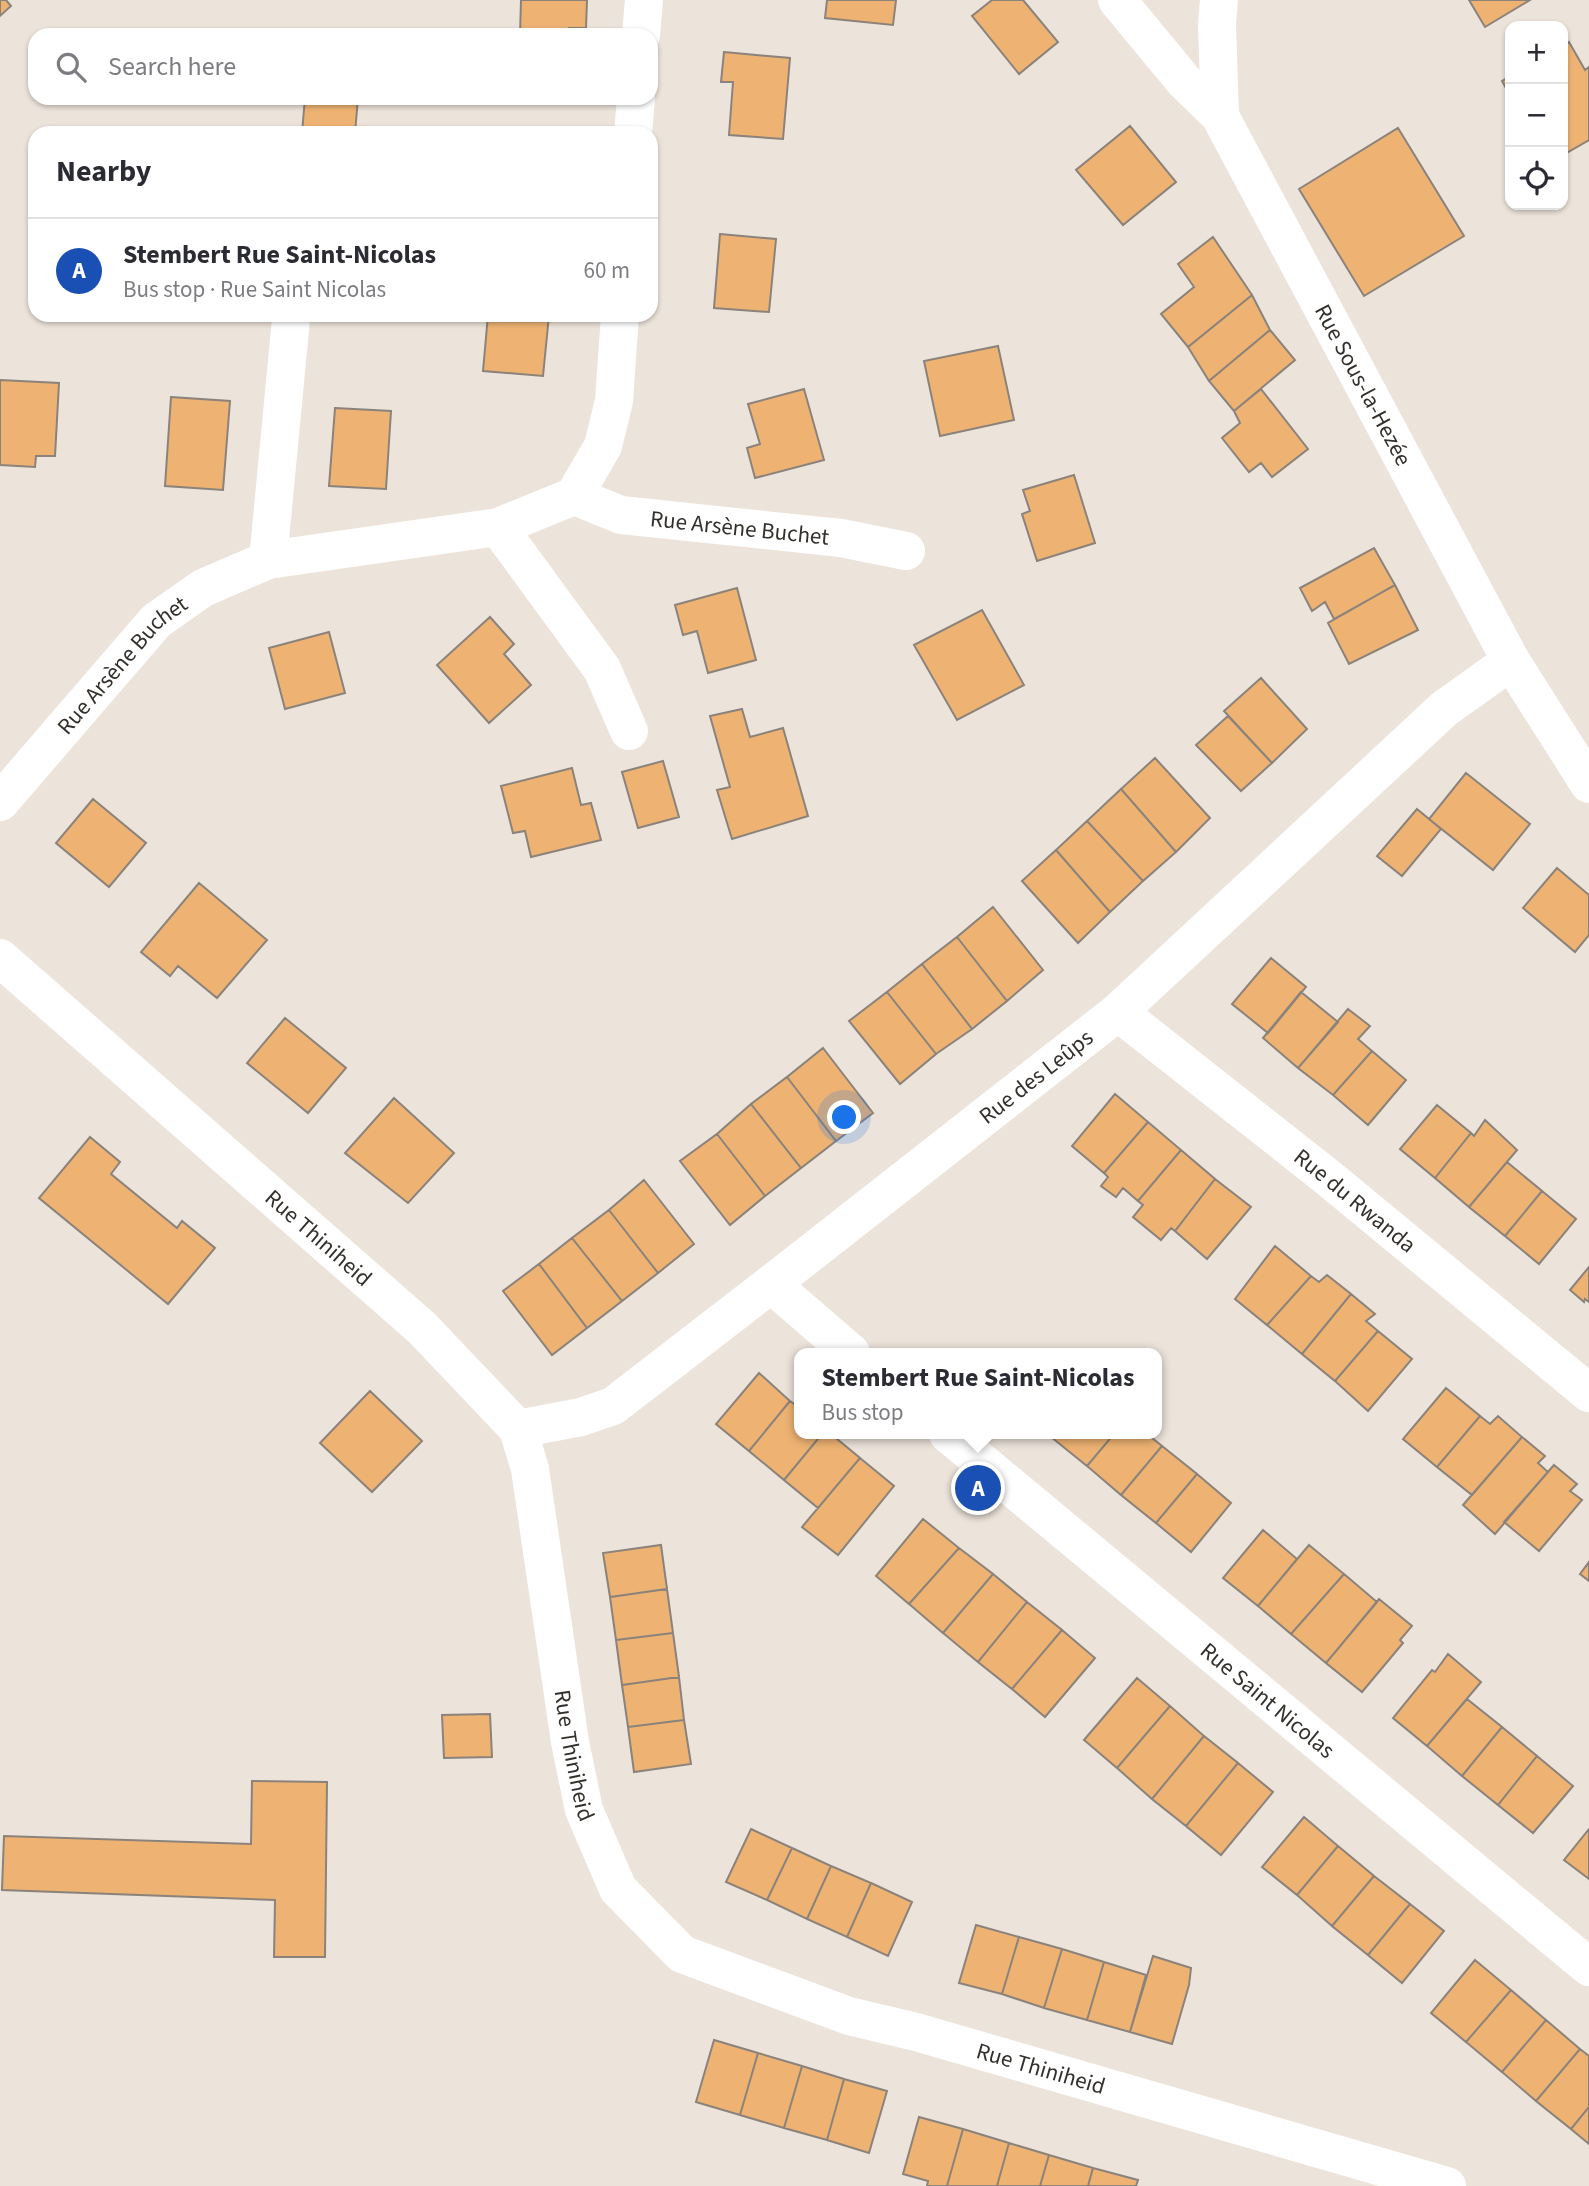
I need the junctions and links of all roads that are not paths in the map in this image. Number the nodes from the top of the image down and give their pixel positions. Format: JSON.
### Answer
{"nodes":[{"id":1,"x":644,"y":0,"type":"edge"},
{"id":2,"x":1117,"y":0,"type":"edge"},
{"id":3,"x":1219,"y":0,"type":"edge"},
{"id":4,"x":642,"y":28,"type":"edge"},
{"id":5,"x":635,"y":105,"type":"edge"},
{"id":6,"x":1220,"y":116,"type":"junction"},
{"id":7,"x":634,"y":126,"type":"edge"},
{"id":8,"x":291,"y":322,"type":"edge"},
{"id":9,"x":620,"y":322,"type":"edge"},
{"id":10,"x":574,"y":496,"type":"junction"},
{"id":11,"x":498,"y":527,"type":"junction"},
{"id":12,"x":906,"y":551,"type":"dead end"},
{"id":13,"x":268,"y":559,"type":"junction"},
{"id":14,"x":1511,"y":661,"type":"junction"},
{"id":15,"x":629,"y":731,"type":"dead end"},
{"id":16,"x":1589,"y":784,"type":"edge"},
{"id":17,"x":0,"y":802,"type":"edge"},
{"id":18,"x":0,"y":958,"type":"edge"},
{"id":19,"x":1118,"y":1012,"type":"junction"},
{"id":20,"x":771,"y":1284,"type":"junction"},
{"id":21,"x":844,"y":1348,"type":"edge"},
{"id":22,"x":1589,"y":1393,"type":"edge"},
{"id":23,"x":518,"y":1429,"type":"junction"},
{"id":24,"x":954,"y":1439,"type":"edge"},
{"id":25,"x":1589,"y":1967,"type":"edge"},
{"id":26,"x":1447,"y":2186,"type":"edge"}],
"edges":[{"from":1,"to":4,"type":"street"},
{"from":2,"to":6,"type":"street","name":"Rue Sous-la-Hezée"},
{"from":3,"to":6,"type":"street"},
{"from":5,"to":7,"type":"street"},
{"from":6,"to":14,"type":"street","name":"Rue Sous-la-Hezée"},
{"from":8,"to":13,"type":"street"},
{"from":9,"to":10,"type":"street"},
{"from":10,"to":11,"type":"street","name":"Rue Arsène Buchet"},
{"from":10,"to":12,"type":"street","name":"Rue Arsène Buchet"},
{"from":11,"to":13,"type":"street","name":"Rue Arsène Buchet"},
{"from":11,"to":15,"type":"street"},
{"from":13,"to":17,"type":"street","name":"Rue Arsène Buchet"},
{"from":14,"to":16,"type":"street","name":"Rue Sous-la-Hezée"},
{"from":14,"to":19,"type":"street","name":"Rue des Leûps"},
{"from":18,"to":23,"type":"street","name":"Rue Thiniheid"},
{"from":19,"to":20,"type":"street","name":"Rue des Leûps"},
{"from":19,"to":22,"type":"street","name":"Rue du Rwanda"},
{"from":20,"to":21,"type":"street"},
{"from":20,"to":23,"type":"street","name":"Rue des Leûps"},
{"from":23,"to":26,"type":"street","name":"Rue Thiniheid"},
{"from":24,"to":25,"type":"street","name":"Rue Saint Nicolas"}]}
